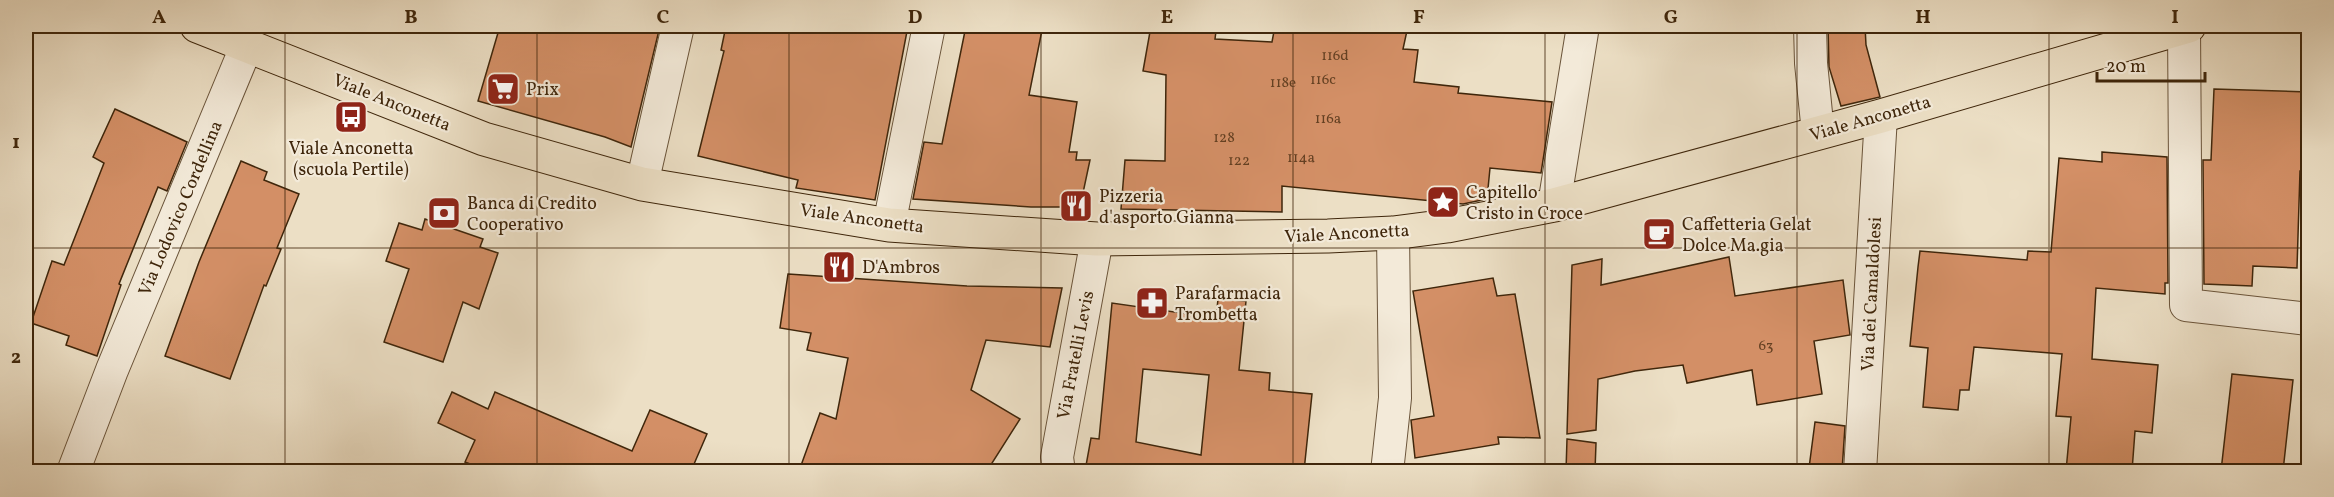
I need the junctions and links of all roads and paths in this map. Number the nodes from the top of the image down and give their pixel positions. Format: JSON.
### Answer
{"nodes":[{"id":1,"x":197,"y":26,"type":"edge"},
{"id":2,"x":678,"y":26,"type":"edge"},
{"id":3,"x":929,"y":26,"type":"edge"},
{"id":4,"x":1583,"y":26,"type":"edge"},
{"id":5,"x":1810,"y":26,"type":"edge"},
{"id":6,"x":2187,"y":26,"type":"edge"},
{"id":7,"x":247,"y":45,"type":"junction"},
{"id":8,"x":1881,"y":116,"type":"junction"},
{"id":9,"x":1818,"y":132,"type":"junction"},
{"id":10,"x":642,"y":184,"type":"junction"},
{"id":11,"x":1554,"y":205,"type":"junction"},
{"id":12,"x":889,"y":225,"type":"junction"},
{"id":13,"x":1393,"y":233,"type":"junction"},
{"id":14,"x":1097,"y":239,"type":"junction"},
{"id":15,"x":2308,"y":319,"type":"edge"},
{"id":16,"x":73,"y":471,"type":"edge"},
{"id":17,"x":1059,"y":471,"type":"edge"},
{"id":18,"x":1387,"y":471,"type":"edge"},
{"id":19,"x":1860,"y":471,"type":"edge"}],
"edges":[{"from":1,"to":7,"type":"main road","name":"Viale Anconetta"},
{"from":2,"to":10,"type":"street"},
{"from":3,"to":12,"type":"street"},
{"from":4,"to":11,"type":"street"},
{"from":5,"to":9,"type":"street"},
{"from":6,"to":8,"type":"main road","name":"Viale Anconetta"},
{"from":6,"to":15,"type":"street","name":"Viale Anconetta"},
{"from":7,"to":10,"type":"main road","name":"Viale Anconetta"},
{"from":7,"to":16,"type":"street","name":"Via Lodovico Cordellina"},
{"from":8,"to":9,"type":"main road","name":"Viale Anconetta"},
{"from":8,"to":19,"type":"street","name":"Via dei Camaldolesi"},
{"from":9,"to":11,"type":"main road","name":"Viale Anconetta"},
{"from":10,"to":12,"type":"main road","name":"Viale Anconetta"},
{"from":11,"to":13,"type":"main road","name":"Viale Anconetta"},
{"from":12,"to":14,"type":"main road","name":"Viale Anconetta"},
{"from":13,"to":14,"type":"main road","name":"Viale Anconetta"},
{"from":13,"to":18,"type":"street"},
{"from":14,"to":17,"type":"street","name":"Via Fratelli Levis"}]}
